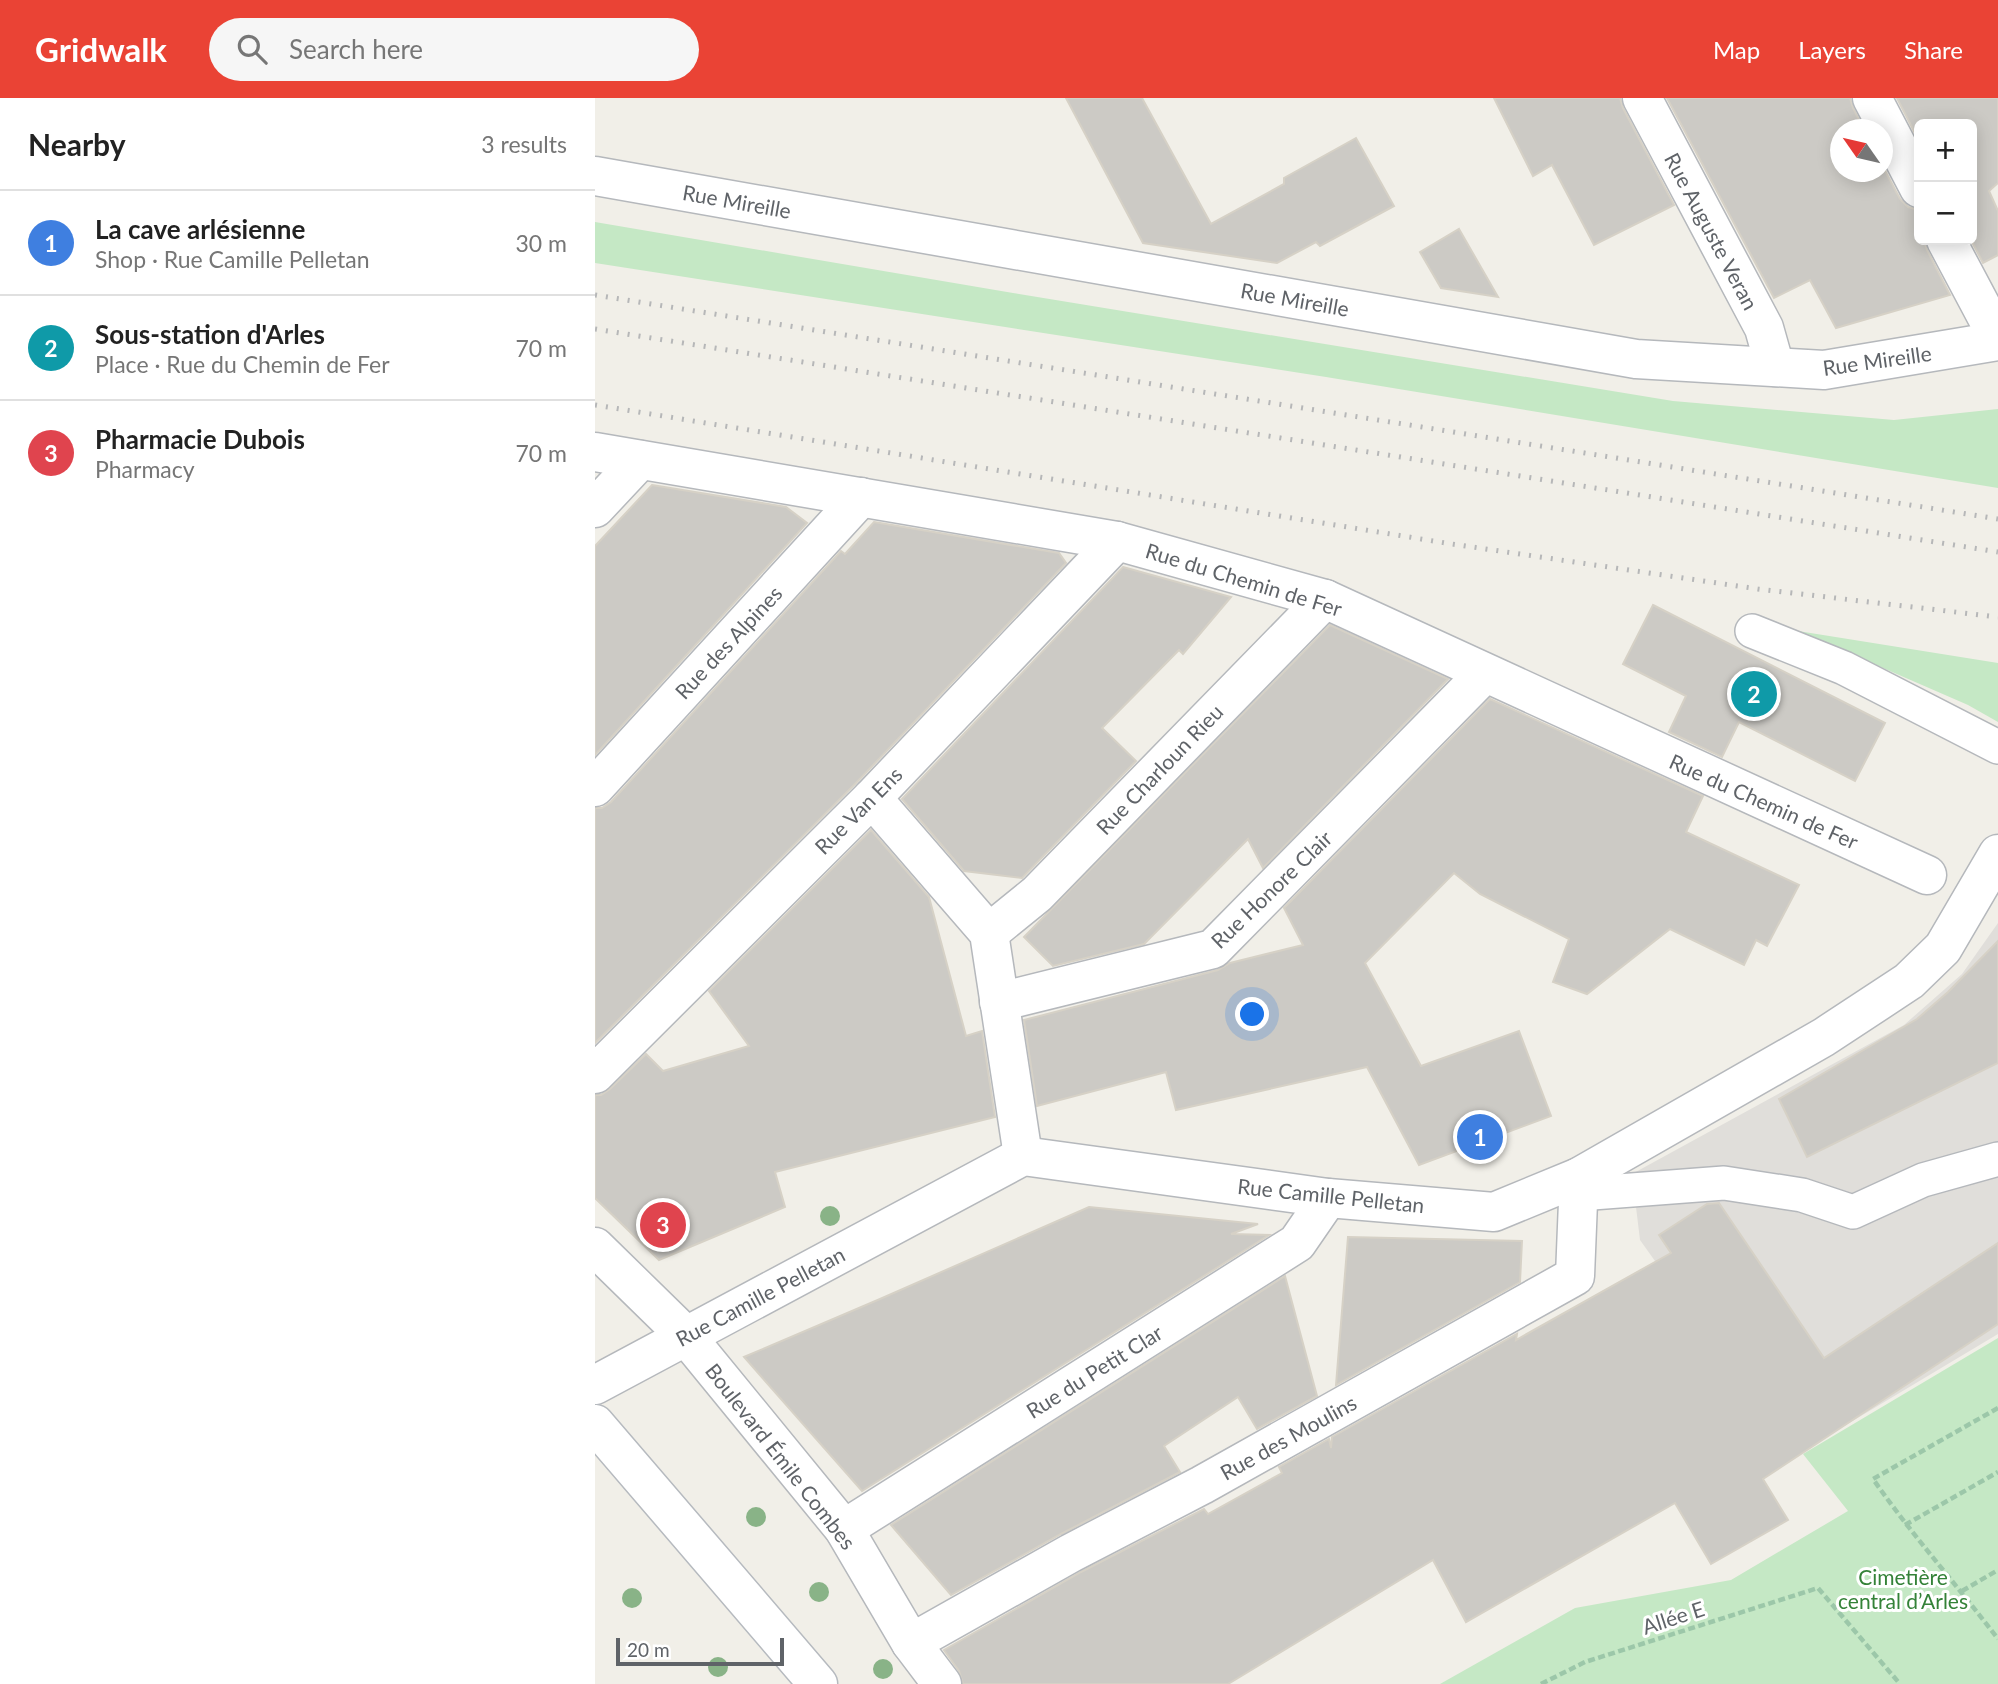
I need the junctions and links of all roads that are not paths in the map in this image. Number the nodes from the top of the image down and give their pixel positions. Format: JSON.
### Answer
{"nodes":[{"id":1,"x":1642,"y":98,"type":"edge"},
{"id":2,"x":1872,"y":98,"type":"edge"},
{"id":3,"x":595,"y":176,"type":"edge"},
{"id":4,"x":1916,"y":182,"type":"edge"},
{"id":5,"x":1950,"y":245,"type":"edge"},
{"id":6,"x":1998,"y":339,"type":"edge"},
{"id":7,"x":1775,"y":367,"type":"junction"},
{"id":8,"x":595,"y":452,"type":"edge"},
{"id":9,"x":640,"y":460,"type":"junction"},
{"id":10,"x":861,"y":497,"type":"junction"},
{"id":11,"x":595,"y":508,"type":"edge"},
{"id":12,"x":1117,"y":541,"type":"junction"},
{"id":13,"x":1325,"y":599,"type":"junction"},
{"id":14,"x":1752,"y":631,"type":"dead end"},
{"id":15,"x":1484,"y":674,"type":"junction"},
{"id":16,"x":1998,"y":747,"type":"edge"},
{"id":17,"x":595,"y":787,"type":"edge"},
{"id":18,"x":871,"y":798,"type":"junction"},
{"id":19,"x":1998,"y":854,"type":"edge"},
{"id":20,"x":1927,"y":875,"type":"dead end"},
{"id":21,"x":989,"y":933,"type":"junction"},
{"id":22,"x":999,"y":1002,"type":"junction"},
{"id":23,"x":595,"y":1074,"type":"edge"},
{"id":24,"x":1023,"y":1156,"type":"junction"},
{"id":25,"x":1998,"y":1159,"type":"edge"},
{"id":26,"x":1579,"y":1185,"type":"junction"},
{"id":27,"x":1328,"y":1198,"type":"junction"},
{"id":28,"x":595,"y":1247,"type":"edge"},
{"id":29,"x":686,"y":1336,"type":"junction"},
{"id":30,"x":595,"y":1385,"type":"edge"},
{"id":31,"x":595,"y":1424,"type":"edge"},
{"id":32,"x":844,"y":1529,"type":"junction"},
{"id":33,"x":911,"y":1643,"type":"junction"},
{"id":34,"x":818,"y":1684,"type":"edge"},
{"id":35,"x":942,"y":1684,"type":"edge"}],
"edges":[{"from":1,"to":7,"type":"street","name":"Rue Auguste Veran"},
{"from":2,"to":4,"type":"street"},
{"from":3,"to":7,"type":"street","name":"Rue Mireille"},
{"from":5,"to":6,"type":"street"},
{"from":6,"to":7,"type":"street","name":"Rue Mireille"},
{"from":8,"to":9,"type":"street","name":"Rue du Chemin de Fer"},
{"from":9,"to":10,"type":"street","name":"Rue du Chemin de Fer"},
{"from":9,"to":11,"type":"street"},
{"from":10,"to":12,"type":"street","name":"Rue du Chemin de Fer"},
{"from":10,"to":17,"type":"street","name":"Rue des Alpines"},
{"from":12,"to":13,"type":"street","name":"Rue du Chemin de Fer"},
{"from":12,"to":18,"type":"street","name":"Rue Van Ens"},
{"from":13,"to":15,"type":"street","name":"Rue du Chemin de Fer"},
{"from":13,"to":21,"type":"street","name":"Rue Charloun Rieu"},
{"from":14,"to":16,"type":"lane"},
{"from":15,"to":20,"type":"street","name":"Rue du Chemin de Fer"},
{"from":15,"to":22,"type":"street","name":"Rue Honore Clair"},
{"from":18,"to":21,"type":"street"},
{"from":18,"to":23,"type":"street","name":"Rue Van Ens"},
{"from":19,"to":26,"type":"street","name":"Rue Camille Pelletan"},
{"from":21,"to":22,"type":"street"},
{"from":22,"to":24,"type":"street"},
{"from":24,"to":27,"type":"street","name":"Rue Camille Pelletan"},
{"from":24,"to":29,"type":"street","name":"Rue Camille Pelletan"},
{"from":25,"to":26,"type":"lane"},
{"from":26,"to":27,"type":"street","name":"Rue Camille Pelletan"},
{"from":26,"to":33,"type":"street","name":"Rue des Moulins"},
{"from":27,"to":32,"type":"street","name":"Rue du Petit Clar"},
{"from":28,"to":29,"type":"street","name":"Boulevard Émile Combes"},
{"from":29,"to":30,"type":"street","name":"Rue Camille Pelletan"},
{"from":29,"to":32,"type":"street","name":"Boulevard Émile Combes"},
{"from":31,"to":34,"type":"street"},
{"from":32,"to":33,"type":"street","name":"Boulevard Émile Combes"},
{"from":33,"to":35,"type":"street","name":"Boulevard Émile Combes"}]}
